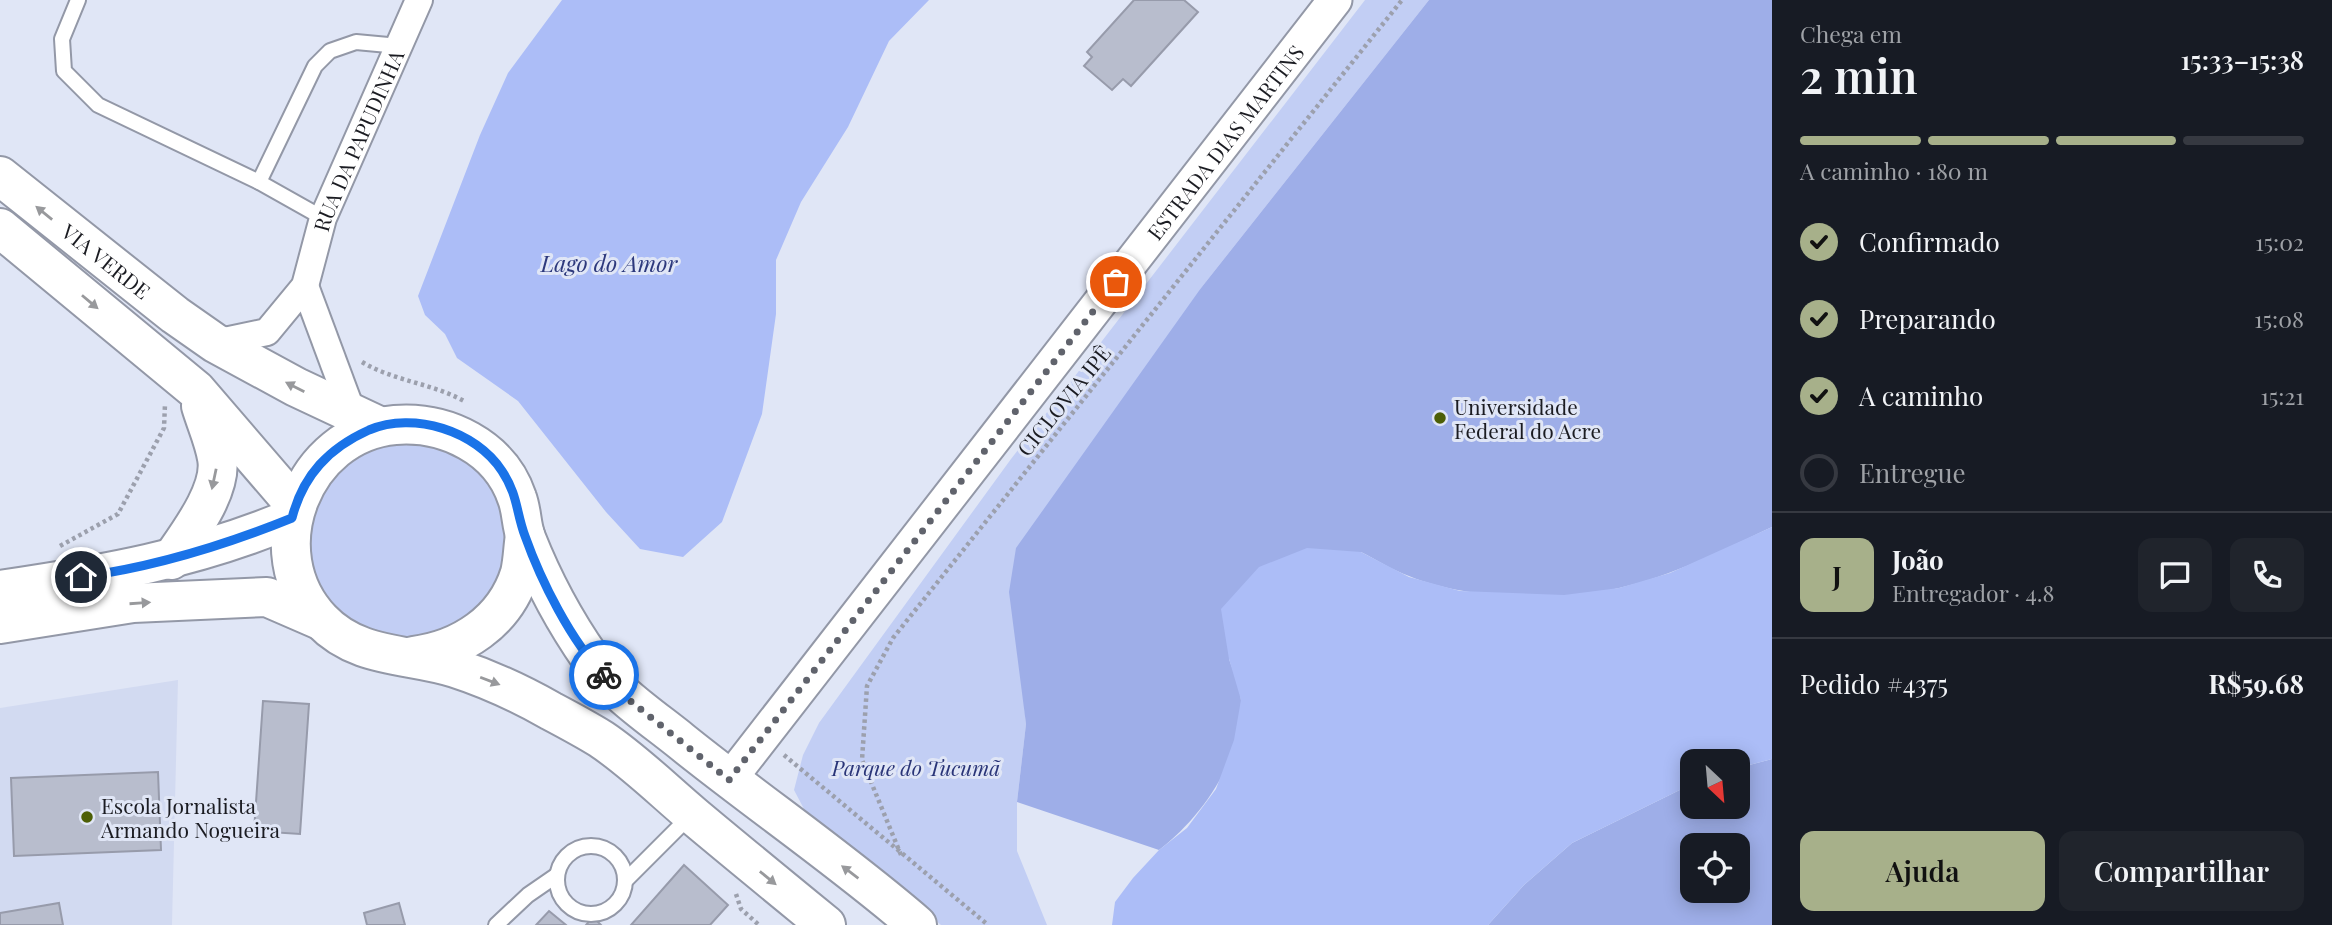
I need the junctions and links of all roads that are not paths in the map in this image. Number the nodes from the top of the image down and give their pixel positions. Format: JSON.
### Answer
{"nodes":[{"id":1,"x":78,"y":0,"type":"edge"},
{"id":2,"x":419,"y":0,"type":"edge"},
{"id":3,"x":1335,"y":0,"type":"edge"},
{"id":4,"x":399,"y":46,"type":"junction"},
{"id":5,"x":0,"y":176,"type":"edge"},
{"id":6,"x":259,"y":182,"type":"junction"},
{"id":7,"x":323,"y":218,"type":"junction"},
{"id":8,"x":0,"y":228,"type":"edge"},
{"id":9,"x":305,"y":286,"type":"junction"},
{"id":10,"x":215,"y":343,"type":"junction"},
{"id":11,"x":196,"y":390,"type":"junction"},
{"id":12,"x":366,"y":420,"type":"junction"},
{"id":13,"x":293,"y":512,"type":"junction"},
{"id":14,"x":525,"y":535,"type":"junction"},
{"id":15,"x":171,"y":560,"type":"junction"},
{"id":16,"x":0,"y":590,"type":"edge"},
{"id":17,"x":320,"y":620,"type":"junction"},
{"id":18,"x":0,"y":624,"type":"edge"},
{"id":19,"x":401,"y":657,"type":"junction"},
{"id":20,"x":729,"y":780,"type":"junction"},
{"id":21,"x":692,"y":814,"type":"junction"},
{"id":22,"x":557,"y":875,"type":"junction"},
{"id":23,"x":625,"y":881,"type":"junction"},
{"id":24,"x":496,"y":925,"type":"edge"},
{"id":25,"x":826,"y":925,"type":"edge"},
{"id":26,"x":918,"y":925,"type":"edge"}],
"edges":[{"from":1,"to":6,"type":"lane"},
{"from":2,"to":4,"type":"street","name":"RUA DA PAPUDINHA"},
{"from":3,"to":20,"type":"street","name":"ESTRADA DIAS MARTINS"},
{"from":4,"to":6,"type":"lane"},
{"from":4,"to":7,"type":"street","name":"RUA DA PAPUDINHA"},
{"from":10,"to":5,"type":"main road","name":"VIA VERDE","one_way":true},
{"from":6,"to":7,"type":"lane"},
{"from":7,"to":9,"type":"street","name":"RUA DA PAPUDINHA"},
{"from":8,"to":11,"type":"main road","name":"VIA VERDE","one_way":true},
{"from":9,"to":10,"type":"street","name":"RUA DA PAPUDINHA"},
{"from":9,"to":12,"type":"street"},
{"from":12,"to":10,"type":"main road","name":"VIA VERDE","one_way":true},
{"from":11,"to":13,"type":"main road","name":"VIA VERDE"},
{"from":11,"to":15,"type":"main road","one_way":true},
{"from":12,"to":13,"type":"main road"},
{"from":12,"to":14,"type":"main road"},
{"from":13,"to":15,"type":"main road"},
{"from":13,"to":17,"type":"main road"},
{"from":14,"to":19,"type":"main road"},
{"from":14,"to":20,"type":"main road"},
{"from":15,"to":16,"type":"main road"},
{"from":18,"to":17,"type":"main road","one_way":true},
{"from":17,"to":19,"type":"main road"},
{"from":19,"to":21,"type":"main road","one_way":true},
{"from":26,"to":20,"type":"main road","one_way":true},
{"from":21,"to":23,"type":"lane"},
{"from":21,"to":25,"type":"main road","one_way":true},
{"from":22,"to":23,"type":"lane"},
{"from":22,"to":23,"type":"lane"},
{"from":22,"to":24,"type":"lane"}]}
